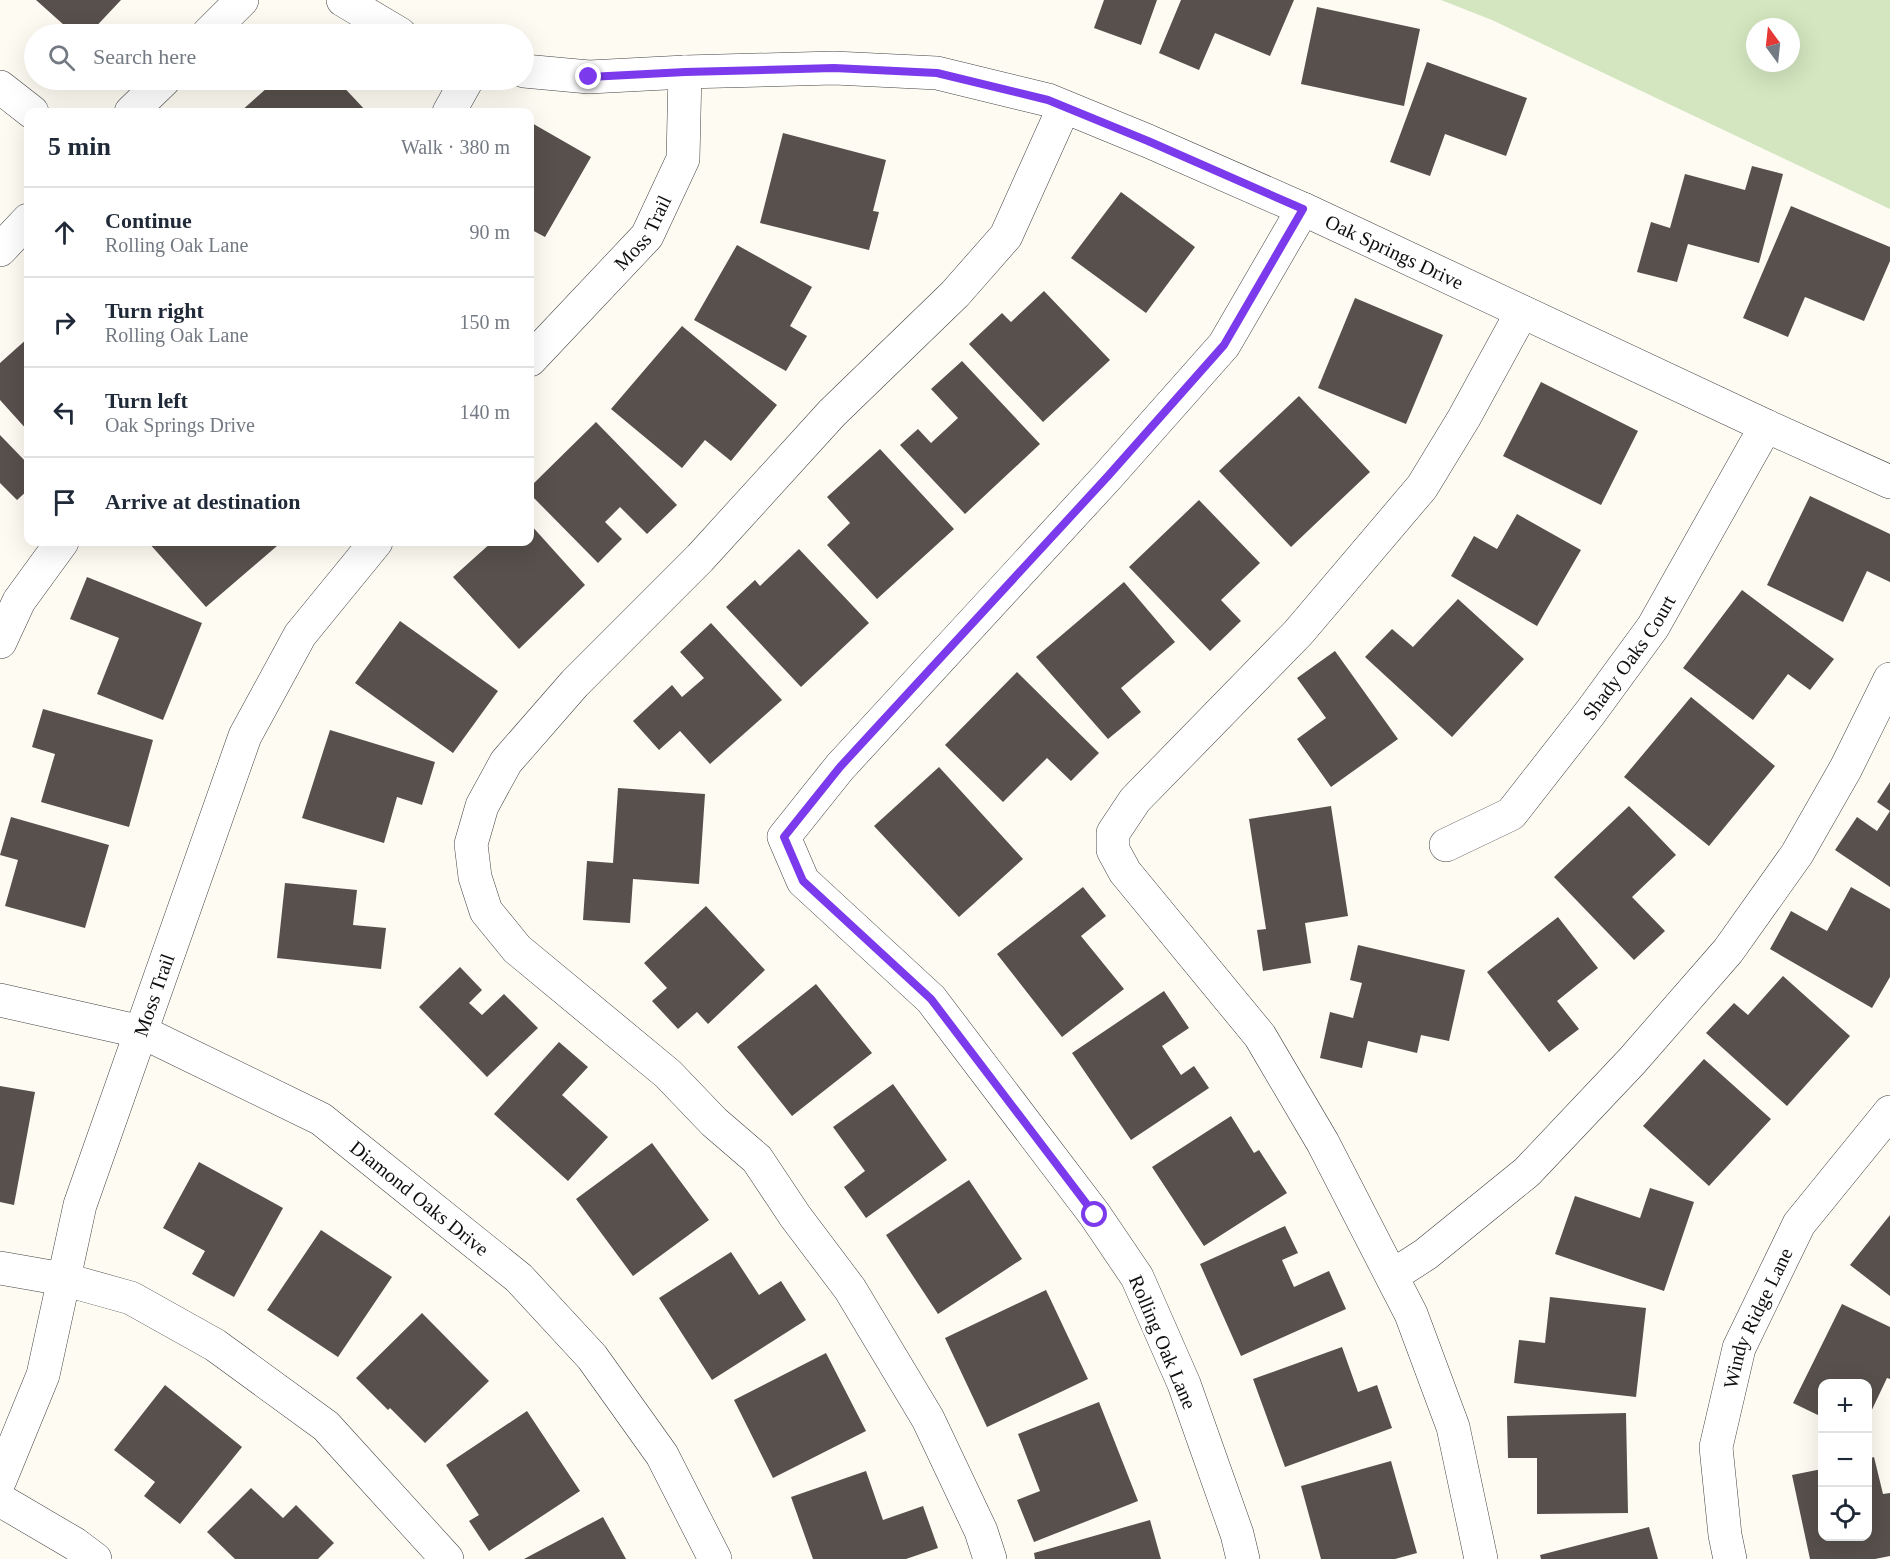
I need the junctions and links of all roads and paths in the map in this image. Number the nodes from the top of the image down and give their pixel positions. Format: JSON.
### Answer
{"nodes":[{"id":1,"x":242,"y":0,"type":"edge"},
{"id":2,"x":343,"y":0,"type":"edge"},
{"id":3,"x":218,"y":24,"type":"edge"},
{"id":4,"x":383,"y":24,"type":"edge"},
{"id":5,"x":534,"y":71,"type":"edge"},
{"id":6,"x":685,"y":72,"type":"junction"},
{"id":7,"x":0,"y":87,"type":"edge"},
{"id":8,"x":154,"y":90,"type":"edge"},
{"id":9,"x":461,"y":90,"type":"edge"},
{"id":10,"x":1064,"y":107,"type":"junction"},
{"id":11,"x":27,"y":108,"type":"edge"},
{"id":12,"x":135,"y":108,"type":"edge"},
{"id":13,"x":451,"y":108,"type":"edge"},
{"id":14,"x":1303,"y":209,"type":"junction"},
{"id":15,"x":24,"y":224,"type":"edge"},
{"id":16,"x":0,"y":250,"type":"edge"},
{"id":17,"x":1522,"y":312,"type":"junction"},
{"id":18,"x":534,"y":356,"type":"edge"},
{"id":19,"x":1766,"y":426,"type":"junction"},
{"id":20,"x":1890,"y":482,"type":"edge"},
{"id":21,"x":59,"y":546,"type":"edge"},
{"id":22,"x":373,"y":546,"type":"edge"},
{"id":23,"x":0,"y":642,"type":"edge"},
{"id":24,"x":1890,"y":679,"type":"edge"},
{"id":25,"x":1446,"y":845,"type":"dead end"},
{"id":26,"x":0,"y":1000,"type":"edge"},
{"id":27,"x":142,"y":1032,"type":"junction"},
{"id":28,"x":1890,"y":1112,"type":"edge"},
{"id":29,"x":0,"y":1268,"type":"edge"},
{"id":30,"x":1392,"y":1276,"type":"junction"},
{"id":31,"x":63,"y":1280,"type":"junction"},
{"id":32,"x":0,"y":1479,"type":"edge"},
{"id":33,"x":0,"y":1500,"type":"edge"},
{"id":34,"x":95,"y":1559,"type":"edge"},
{"id":35,"x":447,"y":1559,"type":"edge"},
{"id":36,"x":715,"y":1559,"type":"edge"},
{"id":37,"x":990,"y":1559,"type":"edge"},
{"id":38,"x":1243,"y":1559,"type":"edge"},
{"id":39,"x":1482,"y":1559,"type":"edge"},
{"id":40,"x":1730,"y":1559,"type":"edge"}],
"edges":[{"from":1,"to":3,"type":"street"},
{"from":2,"to":4,"type":"street"},
{"from":5,"to":6,"type":"street","name":"Oak Springs Drive"},
{"from":6,"to":10,"type":"street","name":"Oak Springs Drive"},
{"from":6,"to":18,"type":"street","name":"Moss Trail"},
{"from":7,"to":11,"type":"street"},
{"from":8,"to":12,"type":"street"},
{"from":9,"to":13,"type":"street"},
{"from":10,"to":14,"type":"street","name":"Oak Springs Drive"},
{"from":10,"to":37,"type":"street"},
{"from":14,"to":17,"type":"street","name":"Oak Springs Drive"},
{"from":14,"to":38,"type":"street","name":"Rolling Oak Lane"},
{"from":15,"to":16,"type":"street"},
{"from":17,"to":19,"type":"street","name":"Oak Springs Drive"},
{"from":17,"to":30,"type":"street"},
{"from":19,"to":20,"type":"street","name":"Oak Springs Drive"},
{"from":19,"to":25,"type":"street","name":"Shady Oaks Court"},
{"from":21,"to":23,"type":"street"},
{"from":22,"to":27,"type":"street","name":"Moss Trail"},
{"from":24,"to":30,"type":"street"},
{"from":26,"to":27,"type":"street","name":"Diamond Oaks Drive"},
{"from":27,"to":31,"type":"street","name":"Moss Trail"},
{"from":27,"to":36,"type":"street","name":"Diamond Oaks Drive"},
{"from":28,"to":40,"type":"street","name":"Windy Ridge Lane"},
{"from":29,"to":31,"type":"street"},
{"from":30,"to":39,"type":"street"},
{"from":31,"to":32,"type":"street","name":"Moss Trail"},
{"from":31,"to":35,"type":"street"},
{"from":33,"to":34,"type":"street"}]}
